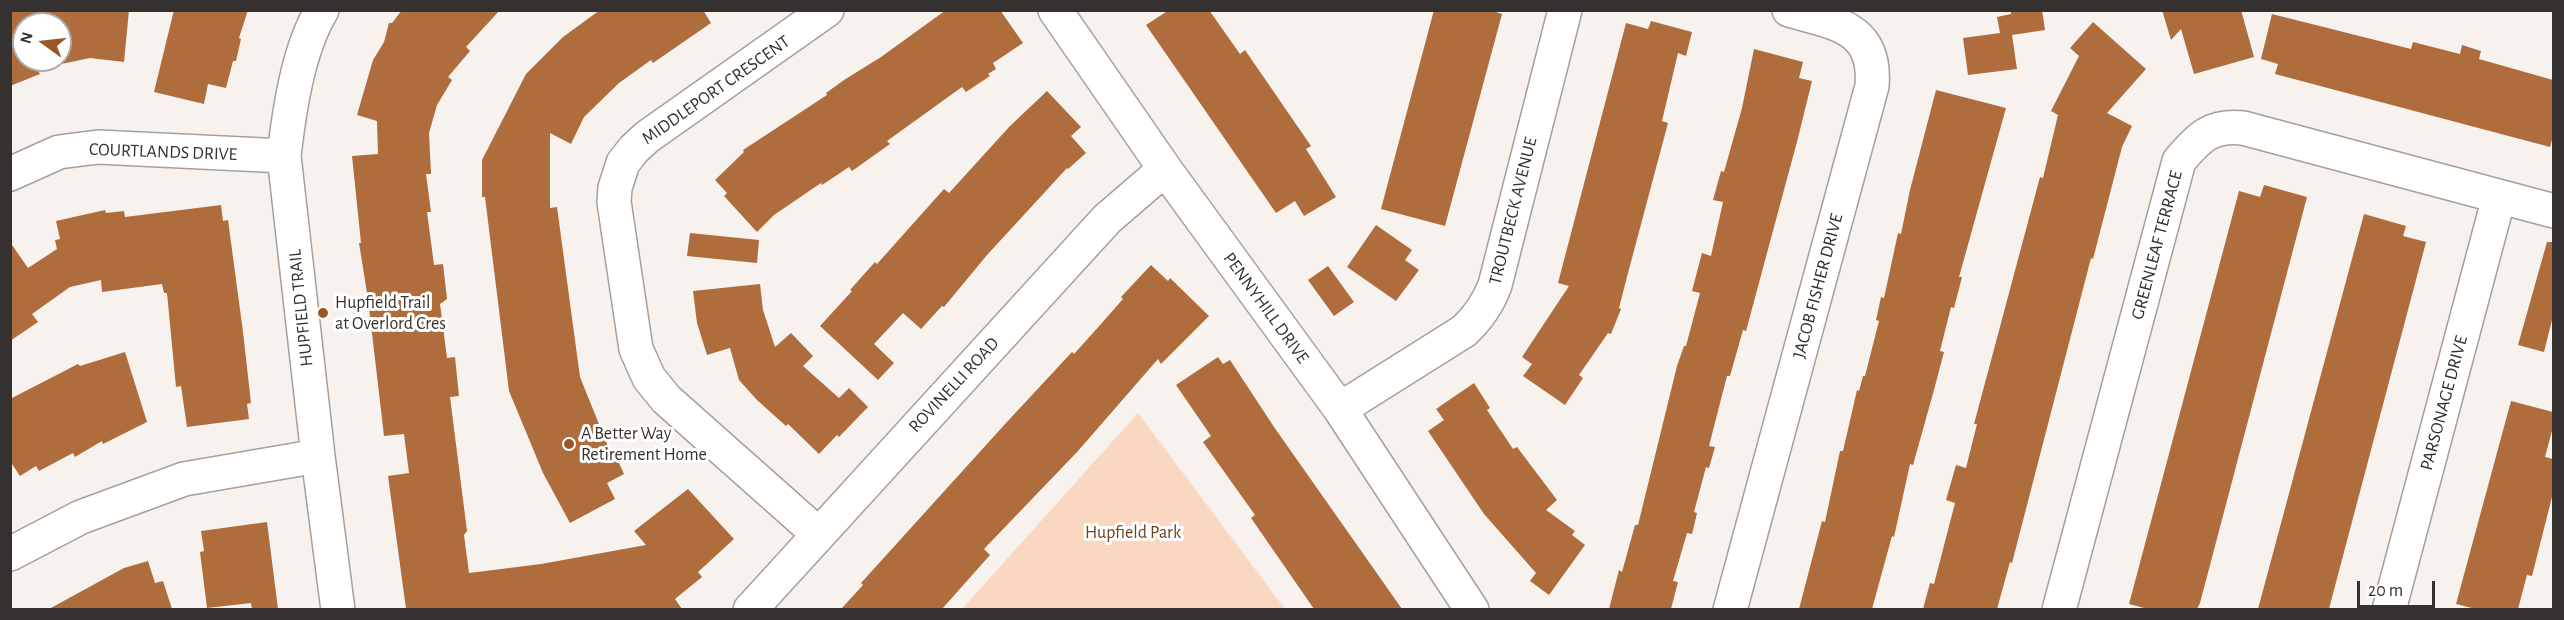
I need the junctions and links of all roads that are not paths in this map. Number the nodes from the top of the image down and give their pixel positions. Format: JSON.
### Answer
{"nodes":[{"id":1,"x":322,"y":10,"type":"edge"},
{"id":2,"x":827,"y":10,"type":"edge"},
{"id":3,"x":1055,"y":10,"type":"edge"},
{"id":4,"x":1565,"y":10,"type":"edge"},
{"id":5,"x":1789,"y":10,"type":"edge"},
{"id":6,"x":284,"y":156,"type":"junction"},
{"id":7,"x":1165,"y":169,"type":"junction"},
{"id":8,"x":10,"y":174,"type":"edge"},
{"id":9,"x":2499,"y":197,"type":"junction"},
{"id":10,"x":2553,"y":211,"type":"edge"},
{"id":11,"x":1340,"y":409,"type":"junction"},
{"id":12,"x":318,"y":456,"type":"junction"},
{"id":13,"x":817,"y":533,"type":"junction"},
{"id":14,"x":10,"y":554,"type":"edge"},
{"id":15,"x":338,"y":609,"type":"edge"},
{"id":16,"x":750,"y":609,"type":"edge"},
{"id":17,"x":1472,"y":609,"type":"edge"},
{"id":18,"x":1730,"y":609,"type":"edge"},
{"id":19,"x":2059,"y":609,"type":"edge"},
{"id":20,"x":2390,"y":609,"type":"edge"}],
"edges":[{"from":1,"to":6,"type":"street","name":"HUPFIELD TRAIL"},
{"from":2,"to":13,"type":"street","name":"MIDDLEPORT CRESCENT"},
{"from":3,"to":7,"type":"street","name":"PENNYHILL DRIVE"},
{"from":4,"to":11,"type":"street","name":"TROUTBECK AVENUE"},
{"from":5,"to":18,"type":"street","name":"JACOB FISHER DRIVE"},
{"from":6,"to":8,"type":"street","name":"COURTLANDS DRIVE"},
{"from":6,"to":12,"type":"street","name":"HUPFIELD TRAIL"},
{"from":7,"to":11,"type":"street","name":"PENNYHILL DRIVE"},
{"from":7,"to":13,"type":"street","name":"ROVINELLI ROAD"},
{"from":9,"to":10,"type":"street","name":"GREENLEAF TERRACE"},
{"from":9,"to":19,"type":"street","name":"GREENLEAF TERRACE"},
{"from":9,"to":20,"type":"street","name":"PARSONAGE DRIVE"},
{"from":11,"to":17,"type":"street","name":"PENNYHILL DRIVE"},
{"from":12,"to":14,"type":"street"},
{"from":12,"to":15,"type":"street","name":"HUPFIELD TRAIL"},
{"from":13,"to":16,"type":"street","name":"ROVINELLI ROAD"}]}
